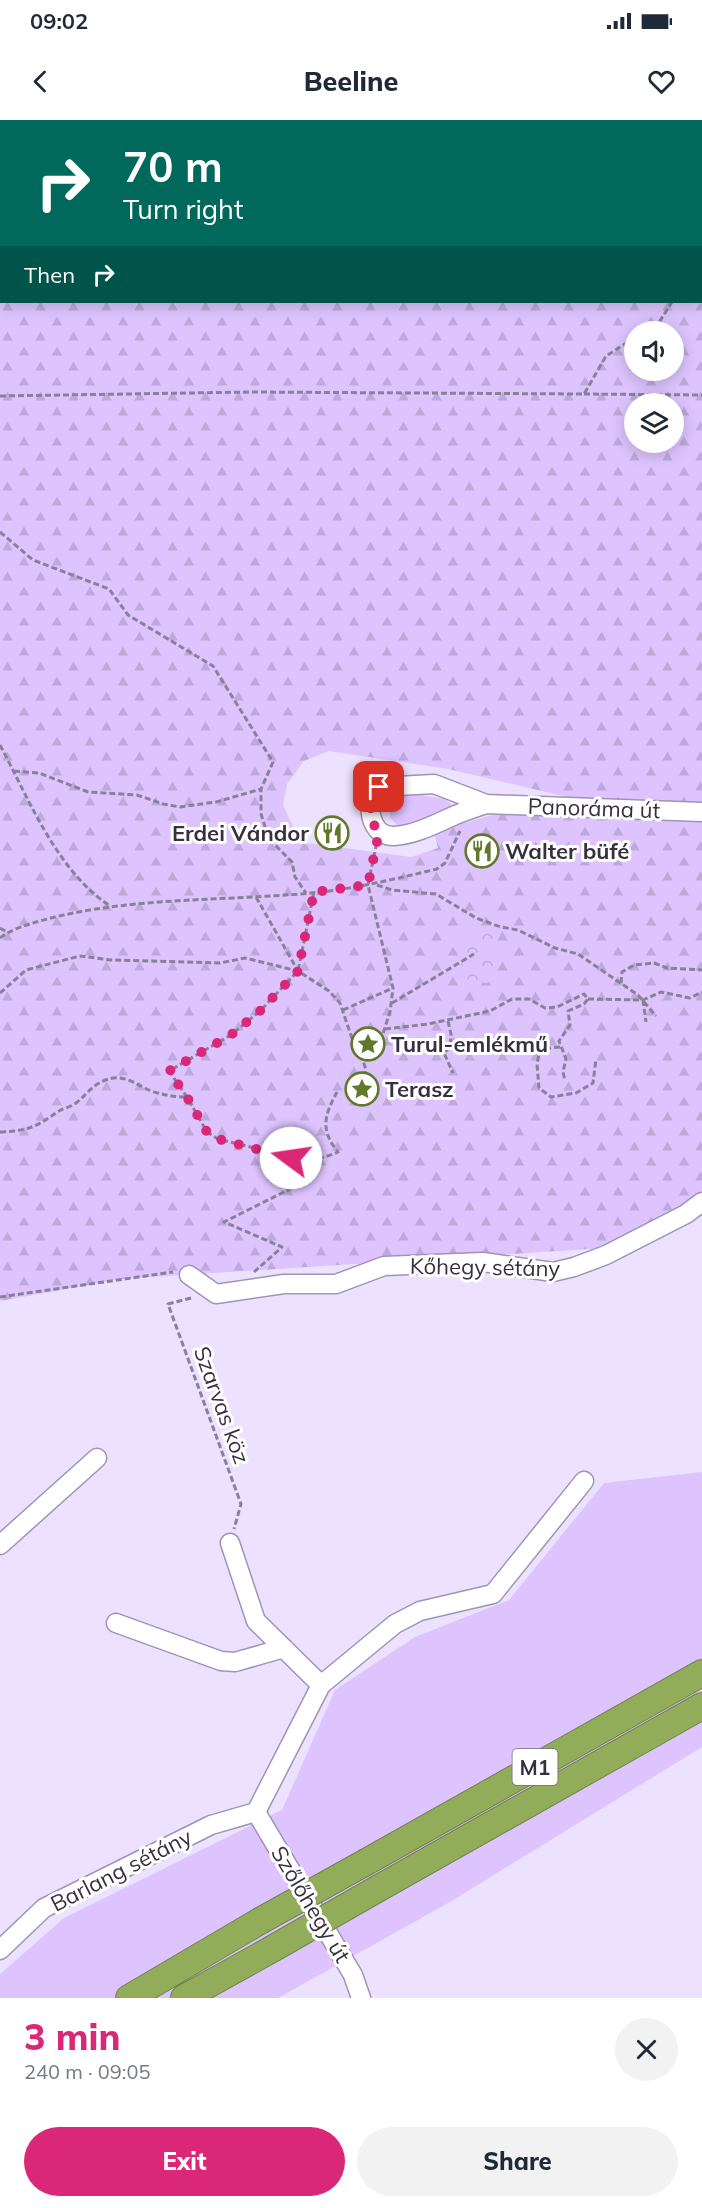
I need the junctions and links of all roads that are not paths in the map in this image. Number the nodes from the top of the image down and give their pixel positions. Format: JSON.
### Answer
{"nodes":[{"id":1,"x":486,"y":804,"type":"junction"},
{"id":2,"x":702,"y":812,"type":"edge"},
{"id":3,"x":702,"y":1202,"type":"edge"},
{"id":4,"x":189,"y":1275,"type":"road end"},
{"id":5,"x":97,"y":1458,"type":"dead end"},
{"id":6,"x":584,"y":1481,"type":"dead end"},
{"id":7,"x":230,"y":1542,"type":"road end"},
{"id":8,"x":0,"y":1545,"type":"edge"},
{"id":9,"x":116,"y":1623,"type":"dead end"},
{"id":10,"x":284,"y":1648,"type":"junction"},
{"id":11,"x":702,"y":1673,"type":"edge"},
{"id":12,"x":321,"y":1685,"type":"junction"},
{"id":13,"x":702,"y":1706,"type":"edge"},
{"id":14,"x":256,"y":1812,"type":"junction"},
{"id":15,"x":0,"y":1950,"type":"edge"},
{"id":16,"x":129,"y":1998,"type":"edge"},
{"id":17,"x":184,"y":1998,"type":"edge"},
{"id":18,"x":361,"y":1998,"type":"edge"}],
"edges":[{"from":1,"to":1,"type":"street"},
{"from":1,"to":2,"type":"street","name":"Panoráma út"},
{"from":3,"to":4,"type":"street","name":"Kőhegy sétány"},
{"from":5,"to":8,"type":"street"},
{"from":6,"to":12,"type":"street"},
{"from":7,"to":10,"type":"street"},
{"from":9,"to":10,"type":"street"},
{"from":10,"to":12,"type":"street"},
{"from":11,"to":16,"type":"highway","number":"M1","bridge":true},
{"from":12,"to":14,"type":"street"},
{"from":13,"to":17,"type":"highway","number":"M1","bridge":true},
{"from":14,"to":15,"type":"street","name":"Barlang sétány"},
{"from":14,"to":18,"type":"street","name":"Szőlőhegy út"}]}
